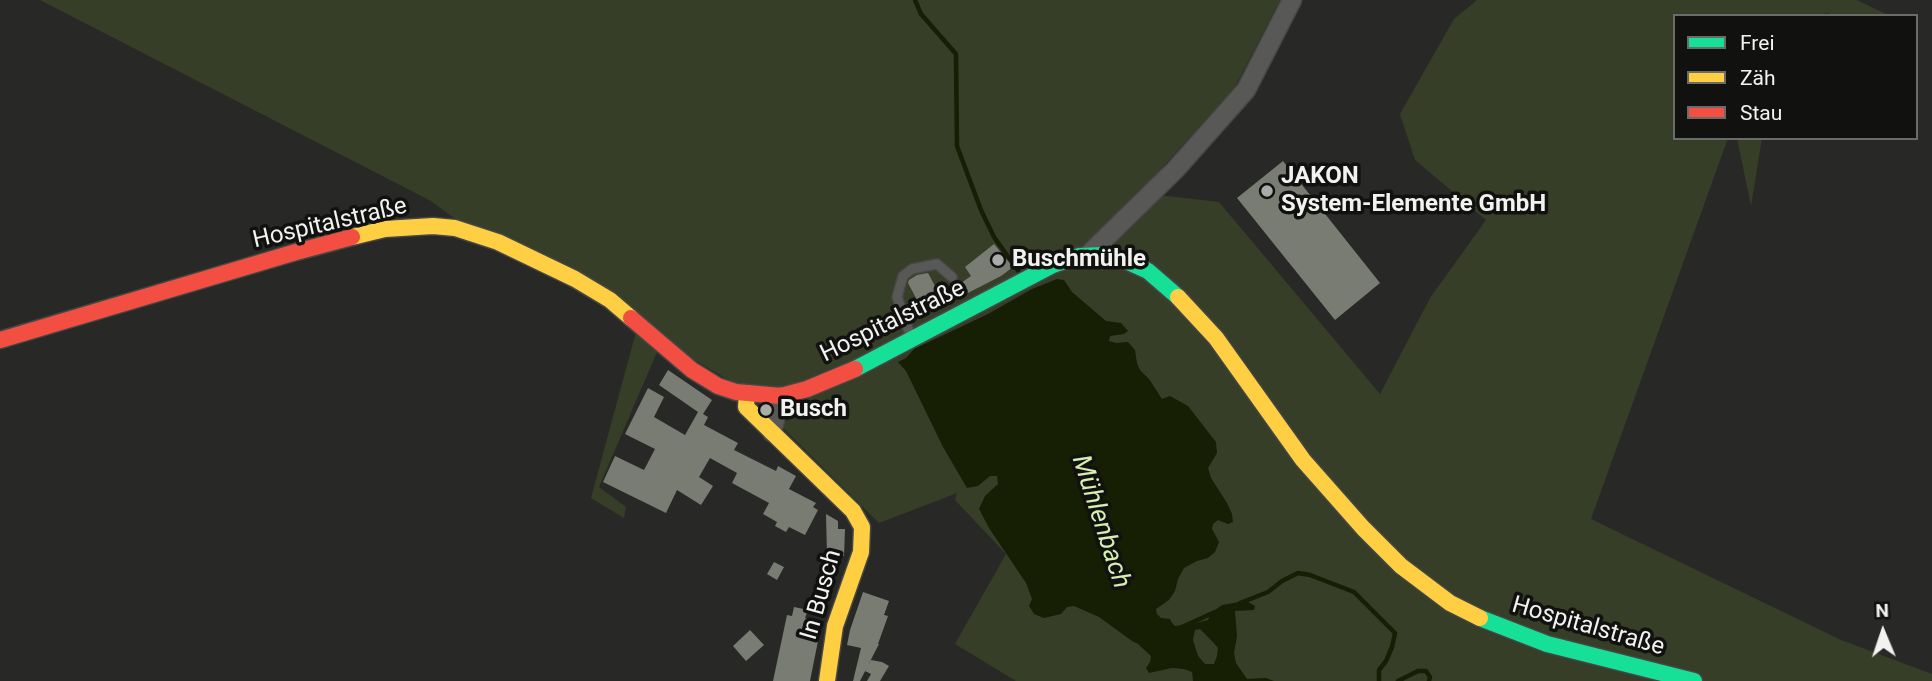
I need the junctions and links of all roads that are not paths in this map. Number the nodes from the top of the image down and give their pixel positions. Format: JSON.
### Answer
{"nodes":[{"id":1,"x":1292,"y":0,"type":"edge"},
{"id":2,"x":1088,"y":255,"type":"junction"},
{"id":3,"x":952,"y":277,"type":"dead end"},
{"id":4,"x":0,"y":340,"type":"edge"},
{"id":5,"x":912,"y":340,"type":"junction"},
{"id":6,"x":747,"y":393,"type":"junction"},
{"id":7,"x":780,"y":396,"type":"junction"},
{"id":8,"x":772,"y":432,"type":"junction"},
{"id":9,"x":827,"y":681,"type":"edge"},
{"id":10,"x":1695,"y":681,"type":"edge"}],
"edges":[{"from":1,"to":2,"type":"street"},
{"from":2,"to":5,"type":"street","name":"Hospitalstraße"},
{"from":2,"to":10,"type":"street","name":"Hospitalstraße"},
{"from":3,"to":5,"type":"lane"},
{"from":4,"to":6,"type":"street","name":"Hospitalstraße"},
{"from":5,"to":7,"type":"street","name":"Hospitalstraße"},
{"from":6,"to":7,"type":"street","name":"Hospitalstraße"},
{"from":6,"to":8,"type":"street","name":"In Busch"},
{"from":7,"to":8,"type":"street"},
{"from":8,"to":9,"type":"street","name":"In Busch"}]}
